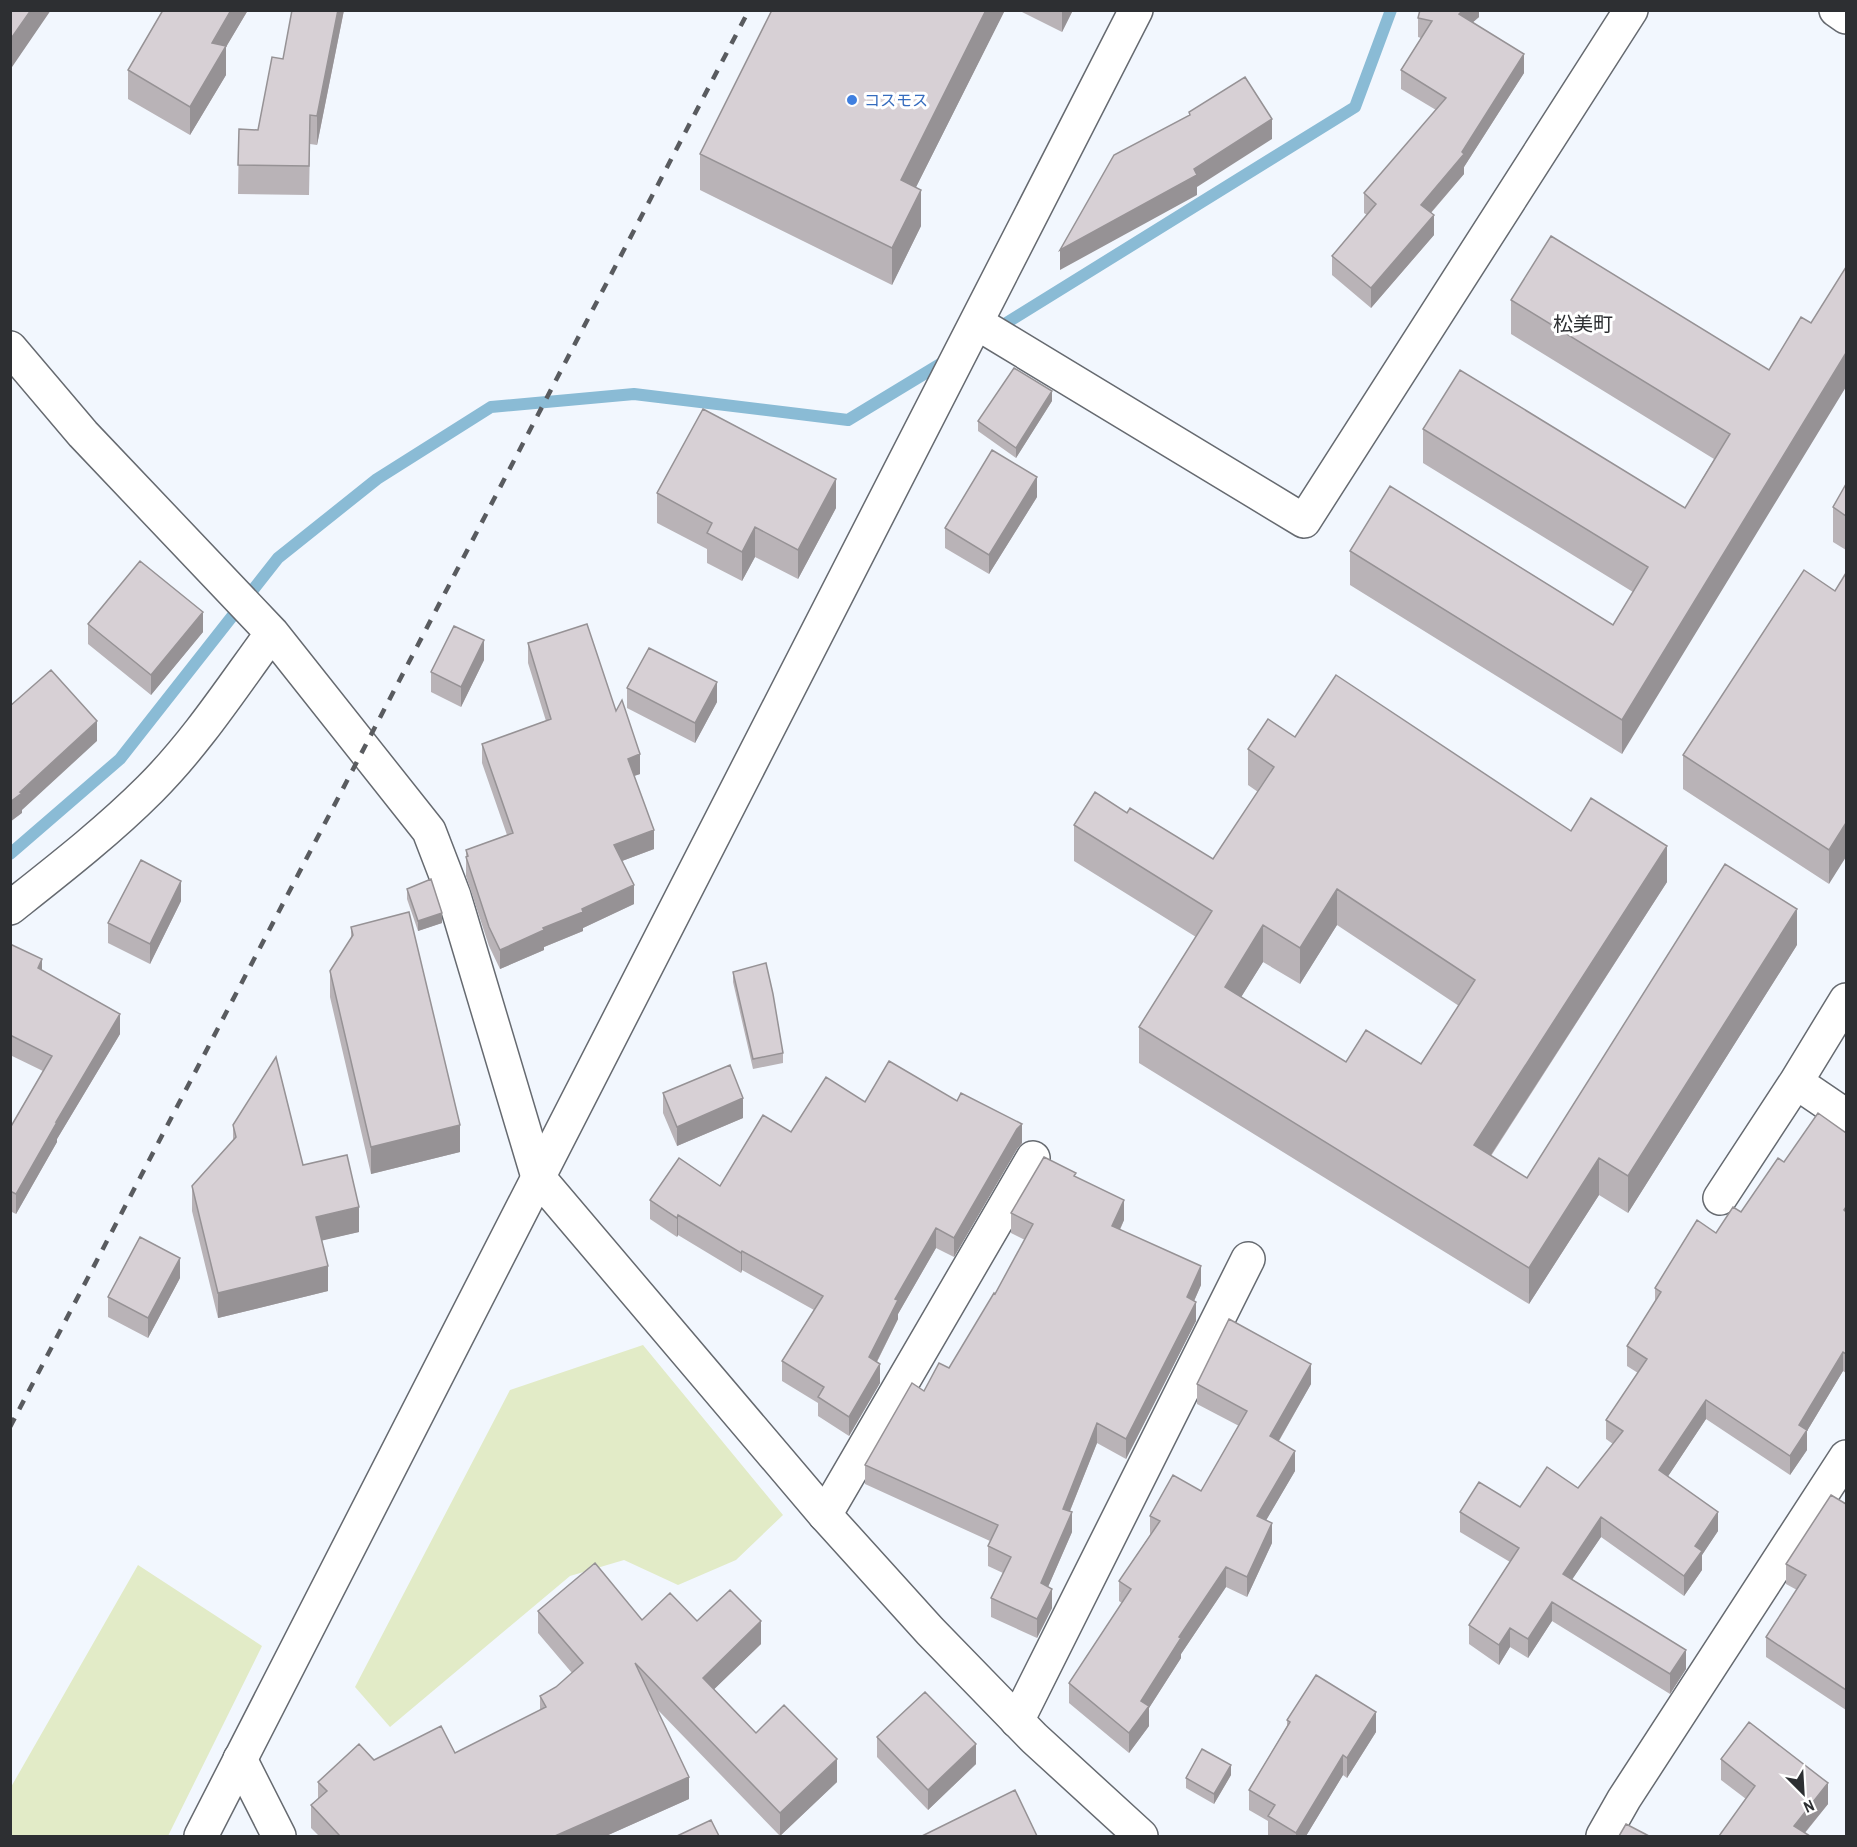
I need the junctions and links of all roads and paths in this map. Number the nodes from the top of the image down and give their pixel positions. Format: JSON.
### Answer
{"nodes":[{"id":1,"x":1136,"y":10,"type":"edge"},
{"id":2,"x":1631,"y":10,"type":"edge"},
{"id":3,"x":1836,"y":10,"type":"edge"},
{"id":4,"x":1846,"y":17,"type":"edge"},
{"id":5,"x":977,"y":323,"type":"junction"},
{"id":6,"x":10,"y":348,"type":"edge"},
{"id":7,"x":272,"y":633,"type":"junction"},
{"id":8,"x":10,"y":908,"type":"edge"},
{"id":9,"x":1846,"y":1000,"type":"edge"},
{"id":10,"x":1796,"y":1082,"type":"junction"},
{"id":11,"x":1846,"y":1116,"type":"edge"},
{"id":12,"x":1033,"y":1158,"type":"dead end"},
{"id":13,"x":538,"y":1177,"type":"junction"},
{"id":14,"x":1720,"y":1198,"type":"dead end"},
{"id":15,"x":1248,"y":1259,"type":"dead end"},
{"id":16,"x":1843,"y":1471,"type":"edge"},
{"id":17,"x":825,"y":1515,"type":"junction"},
{"id":18,"x":1017,"y":1721,"type":"junction"},
{"id":19,"x":240,"y":1759,"type":"junction"},
{"id":20,"x":201,"y":1836,"type":"edge"},
{"id":21,"x":279,"y":1836,"type":"edge"},
{"id":22,"x":1141,"y":1836,"type":"edge"},
{"id":23,"x":1603,"y":1836,"type":"edge"}],
"edges":[{"from":1,"to":5,"type":"street"},
{"from":2,"to":5,"type":"street"},
{"from":3,"to":4,"type":"street"},
{"from":5,"to":13,"type":"street"},
{"from":6,"to":7,"type":"street"},
{"from":7,"to":8,"type":"street"},
{"from":7,"to":13,"type":"street"},
{"from":9,"to":10,"type":"street"},
{"from":10,"to":11,"type":"street"},
{"from":10,"to":14,"type":"street"},
{"from":12,"to":17,"type":"street"},
{"from":13,"to":17,"type":"street"},
{"from":13,"to":19,"type":"street"},
{"from":15,"to":18,"type":"street"},
{"from":16,"to":23,"type":"street"},
{"from":17,"to":18,"type":"street"},
{"from":18,"to":22,"type":"street"},
{"from":19,"to":20,"type":"street"},
{"from":19,"to":21,"type":"street"}]}
